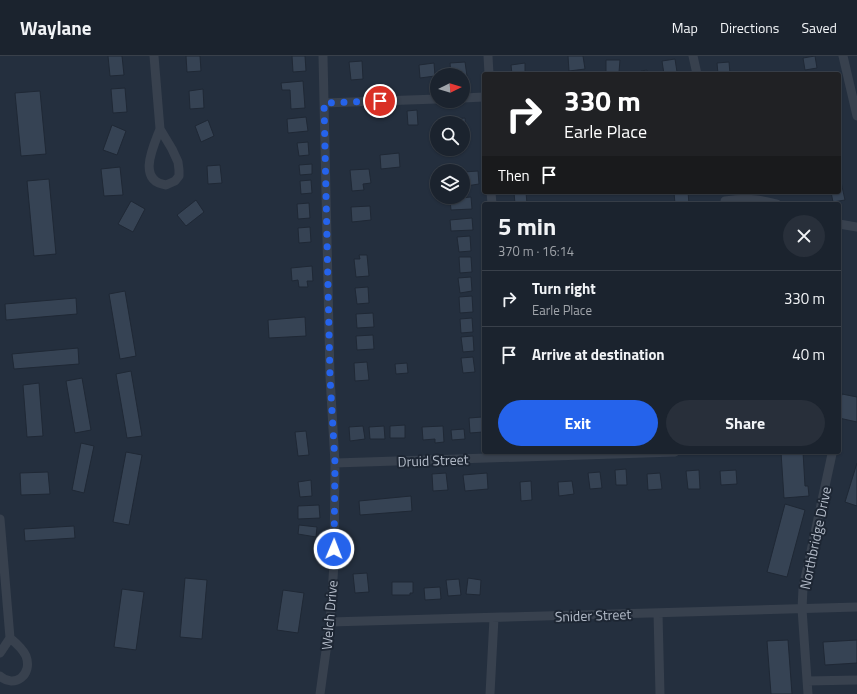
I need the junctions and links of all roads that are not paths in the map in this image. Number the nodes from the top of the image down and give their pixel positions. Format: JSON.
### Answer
{"nodes":[{"id":1,"x":154,"y":56,"type":"edge"},
{"id":2,"x":323,"y":56,"type":"edge"},
{"id":3,"x":488,"y":56,"type":"edge"},
{"id":4,"x":693,"y":56,"type":"edge"},
{"id":5,"x":843,"y":56,"type":"edge"},
{"id":6,"x":488,"y":72,"type":"edge"},
{"id":7,"x":697,"y":72,"type":"edge"},
{"id":8,"x":482,"y":97,"type":"edge"},
{"id":9,"x":470,"y":98,"type":"edge"},
{"id":10,"x":430,"y":99,"type":"edge"},
{"id":11,"x":324,"y":103,"type":"junction"},
{"id":12,"x":857,"y":116,"type":"edge"},
{"id":13,"x":160,"y":129,"type":"junction"},
{"id":14,"x":729,"y":202,"type":"edge"},
{"id":15,"x":769,"y":202,"type":"edge"},
{"id":16,"x":841,"y":224,"type":"edge"},
{"id":17,"x":857,"y":227,"type":"edge"},
{"id":18,"x":557,"y":454,"type":"edge"},
{"id":19,"x":832,"y":454,"type":"dead end"},
{"id":20,"x":498,"y":455,"type":"edge"},
{"id":21,"x":335,"y":463,"type":"junction"},
{"id":22,"x":0,"y":519,"type":"edge"},
{"id":23,"x":857,"y":607,"type":"edge"},
{"id":24,"x":802,"y":608,"type":"junction"},
{"id":25,"x":658,"y":613,"type":"junction"},
{"id":26,"x":494,"y":618,"type":"junction"},
{"id":27,"x":330,"y":622,"type":"junction"},
{"id":28,"x":10,"y":638,"type":"junction"},
{"id":29,"x":0,"y":653,"type":"edge"},
{"id":30,"x":0,"y":676,"type":"edge"},
{"id":31,"x":857,"y":680,"type":"edge"},
{"id":32,"x":807,"y":681,"type":"junction"},
{"id":33,"x":320,"y":694,"type":"edge"},
{"id":34,"x":490,"y":694,"type":"edge"},
{"id":35,"x":660,"y":694,"type":"edge"},
{"id":36,"x":808,"y":694,"type":"edge"}],
"edges":[{"from":1,"to":13,"type":"street"},
{"from":2,"to":11,"type":"street","name":"Welch Drive"},
{"from":3,"to":6,"type":"street"},
{"from":4,"to":7,"type":"street"},
{"from":5,"to":12,"type":"street"},
{"from":8,"to":9,"type":"street"},
{"from":10,"to":11,"type":"street"},
{"from":11,"to":21,"type":"street","name":"Welch Drive"},
{"from":13,"to":13,"type":"street"},
{"from":14,"to":15,"type":"street"},
{"from":16,"to":17,"type":"street"},
{"from":18,"to":20,"type":"street","name":"Druid Street"},
{"from":19,"to":24,"type":"street","name":"Northbridge Drive"},
{"from":20,"to":21,"type":"street","name":"Druid Street"},
{"from":21,"to":27,"type":"street","name":"Welch Drive"},
{"from":22,"to":28,"type":"street"},
{"from":23,"to":24,"type":"street","name":"Snider Street"},
{"from":24,"to":25,"type":"street","name":"Snider Street"},
{"from":24,"to":32,"type":"street","name":"Northbridge Drive"},
{"from":25,"to":26,"type":"street","name":"Snider Street"},
{"from":25,"to":35,"type":"street"},
{"from":26,"to":27,"type":"street","name":"Snider Street"},
{"from":26,"to":34,"type":"street"},
{"from":27,"to":33,"type":"street","name":"Welch Drive"},
{"from":28,"to":29,"type":"street"},
{"from":28,"to":30,"type":"street"},
{"from":31,"to":32,"type":"street"},
{"from":32,"to":36,"type":"street","name":"Northbridge Drive"}]}
